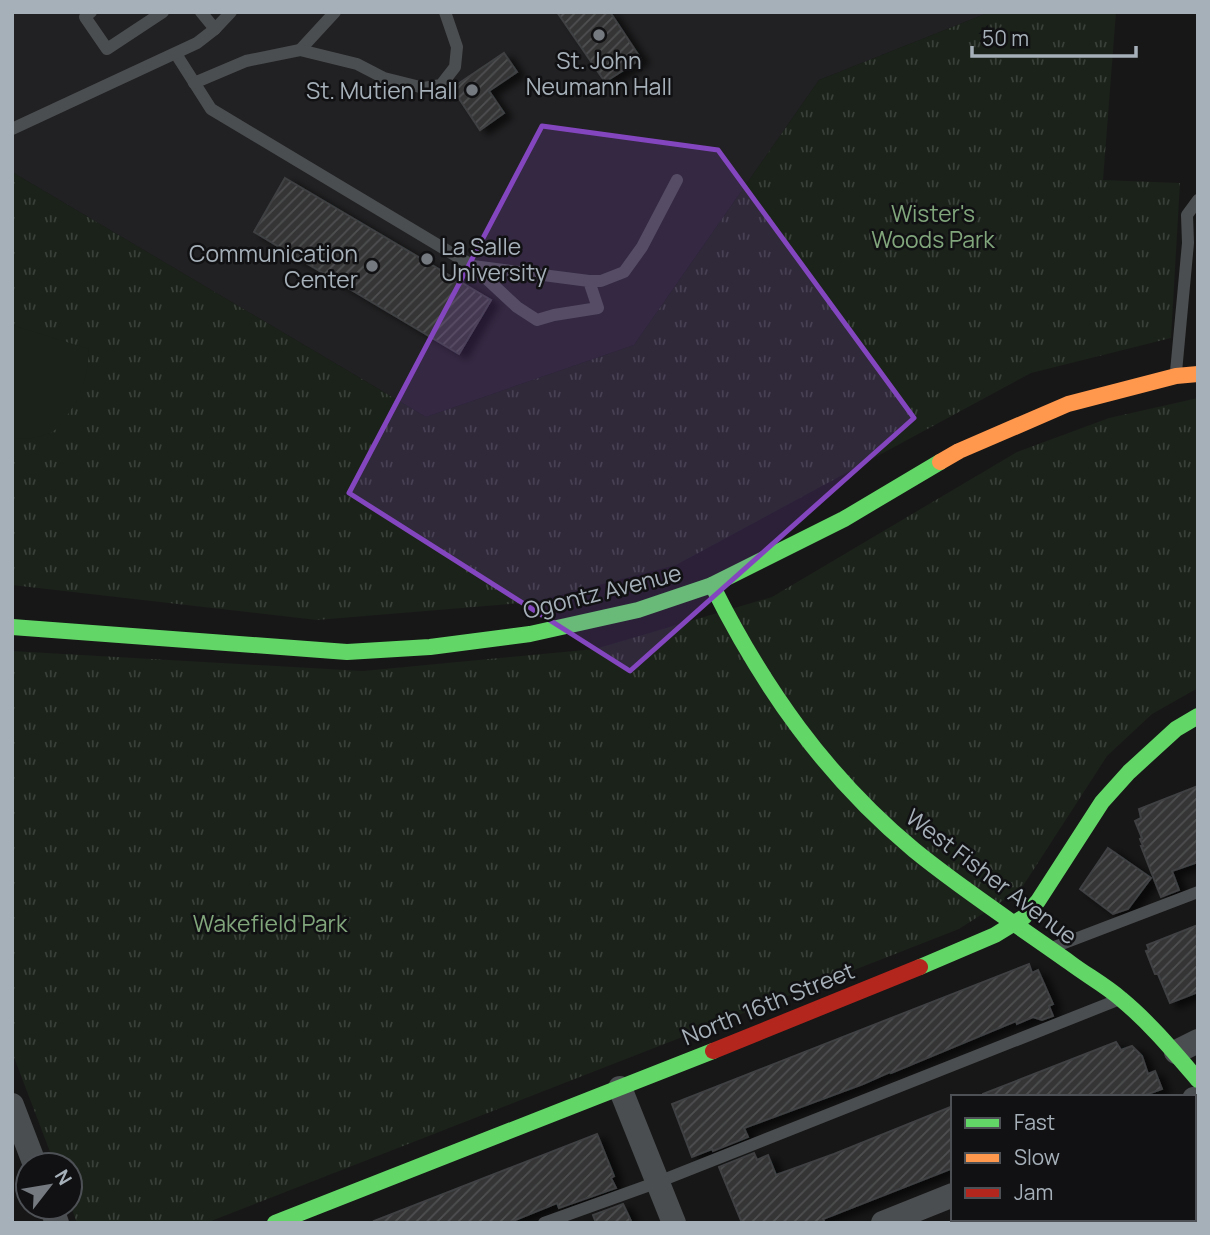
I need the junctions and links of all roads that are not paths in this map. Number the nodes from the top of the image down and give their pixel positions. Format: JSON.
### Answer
{"nodes":[{"id":1,"x":91,"y":12,"type":"edge"},
{"id":2,"x":163,"y":12,"type":"edge"},
{"id":3,"x":201,"y":12,"type":"edge"},
{"id":4,"x":231,"y":12,"type":"edge"},
{"id":5,"x":335,"y":12,"type":"edge"},
{"id":6,"x":445,"y":12,"type":"edge"},
{"id":7,"x":215,"y":29,"type":"junction"},
{"id":8,"x":299,"y":50,"type":"junction"},
{"id":9,"x":176,"y":54,"type":"junction"},
{"id":10,"x":194,"y":83,"type":"junction"},
{"id":11,"x":12,"y":129,"type":"edge"},
{"id":12,"x":677,"y":180,"type":"dead end"},
{"id":13,"x":1198,"y":200,"type":"edge"},
{"id":14,"x":1193,"y":243,"type":"edge"},
{"id":15,"x":473,"y":266,"type":"junction"},
{"id":16,"x":589,"y":281,"type":"junction"},
{"id":17,"x":1198,"y":374,"type":"edge"},
{"id":18,"x":1176,"y":376,"type":"junction"},
{"id":19,"x":712,"y":585,"type":"junction"},
{"id":20,"x":12,"y":626,"type":"edge"},
{"id":21,"x":1198,"y":716,"type":"edge"},
{"id":22,"x":1198,"y":892,"type":"edge"},
{"id":23,"x":1015,"y":924,"type":"junction"},
{"id":24,"x":1050,"y":949,"type":"junction"},
{"id":25,"x":1121,"y":999,"type":"junction"},
{"id":26,"x":1187,"y":1046,"type":"edge"},
{"id":27,"x":1198,"y":1080,"type":"edge"},
{"id":28,"x":620,"y":1088,"type":"junction"},
{"id":29,"x":12,"y":1105,"type":"edge"},
{"id":30,"x":30,"y":1151,"type":"edge"},
{"id":31,"x":658,"y":1182,"type":"junction"},
{"id":32,"x":951,"y":1196,"type":"edge"},
{"id":33,"x":275,"y":1223,"type":"edge"},
{"id":34,"x":544,"y":1223,"type":"edge"},
{"id":35,"x":674,"y":1223,"type":"edge"},
{"id":36,"x":883,"y":1223,"type":"edge"}],
"edges":[{"from":1,"to":2,"type":"lane"},
{"from":3,"to":7,"type":"lane"},
{"from":4,"to":7,"type":"lane"},
{"from":5,"to":8,"type":"lane"},
{"from":6,"to":8,"type":"lane"},
{"from":7,"to":9,"type":"lane"},
{"from":8,"to":10,"type":"lane"},
{"from":9,"to":10,"type":"lane"},
{"from":9,"to":11,"type":"lane"},
{"from":10,"to":15,"type":"lane"},
{"from":12,"to":16,"type":"lane"},
{"from":13,"to":14,"type":"lane"},
{"from":14,"to":18,"type":"lane"},
{"from":15,"to":16,"type":"lane"},
{"from":15,"to":16,"type":"lane"},
{"from":17,"to":18,"type":"street","name":"Ogontz Avenue"},
{"from":18,"to":19,"type":"street","name":"Ogontz Avenue"},
{"from":19,"to":20,"type":"street","name":"Ogontz Avenue"},
{"from":19,"to":23,"type":"street","name":"West Fisher Avenue"},
{"from":21,"to":23,"type":"street","name":"North 16th Street"},
{"from":22,"to":24,"type":"lane"},
{"from":23,"to":24,"type":"street","name":"West Fisher Avenue"},
{"from":23,"to":28,"type":"street","name":"North 16th Street"},
{"from":24,"to":25,"type":"street","name":"West Fisher Avenue"},
{"from":25,"to":26,"type":"street","name":"West Fisher Avenue"},
{"from":25,"to":31,"type":"lane"},
{"from":26,"to":27,"type":"street","name":"West Fisher Avenue"},
{"from":28,"to":31,"type":"street"},
{"from":28,"to":33,"type":"street","name":"North 16th Street"},
{"from":29,"to":30,"type":"street"},
{"from":31,"to":34,"type":"lane"},
{"from":31,"to":35,"type":"street"},
{"from":32,"to":36,"type":"street"}]}
